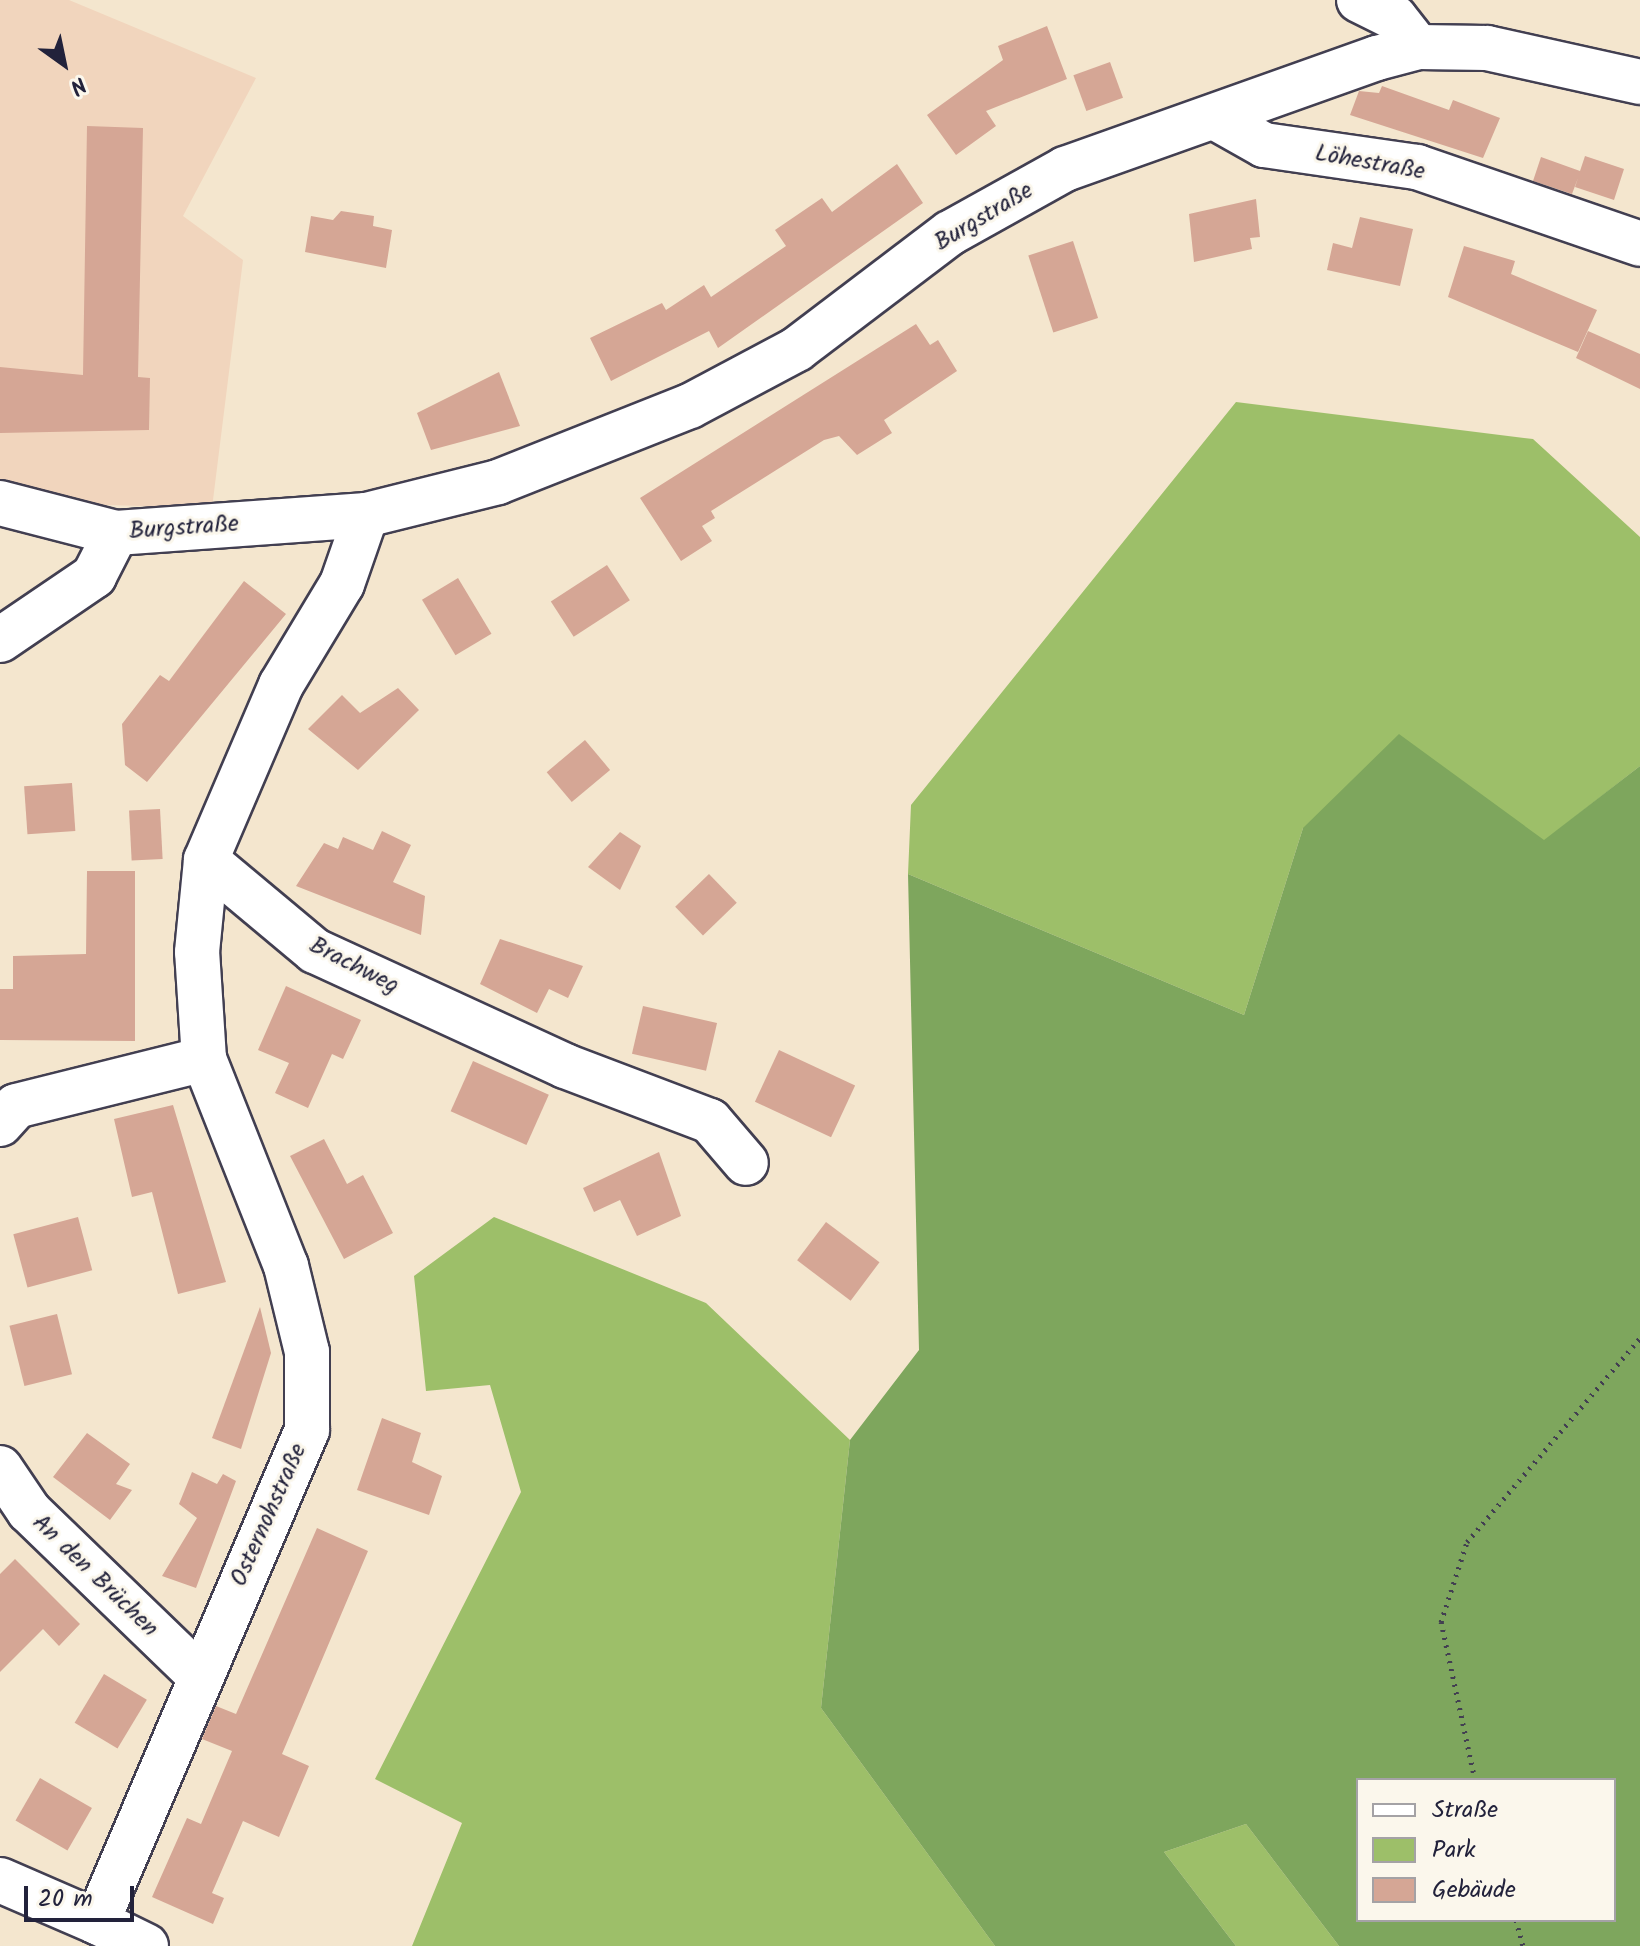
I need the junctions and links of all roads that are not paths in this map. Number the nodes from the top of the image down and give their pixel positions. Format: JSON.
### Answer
{"nodes":[{"id":1,"x":1359,"y":0,"type":"edge"},
{"id":2,"x":1418,"y":47,"type":"junction"},
{"id":3,"x":1640,"y":82,"type":"edge"},
{"id":4,"x":1218,"y":119,"type":"junction"},
{"id":5,"x":1632,"y":248,"type":"edge"},
{"id":6,"x":0,"y":503,"type":"edge"},
{"id":7,"x":366,"y":515,"type":"junction"},
{"id":8,"x":116,"y":533,"type":"junction"},
{"id":9,"x":0,"y":640,"type":"edge"},
{"id":10,"x":206,"y":860,"type":"junction"},
{"id":11,"x":204,"y":1059,"type":"junction"},
{"id":12,"x":0,"y":1124,"type":"edge"},
{"id":13,"x":746,"y":1163,"type":"dead end"},
{"id":14,"x":0,"y":1468,"type":"edge"},
{"id":15,"x":200,"y":1676,"type":"junction"},
{"id":16,"x":0,"y":1880,"type":"edge"},
{"id":17,"x":97,"y":1922,"type":"junction"},
{"id":18,"x":146,"y":1946,"type":"edge"}],
"edges":[{"from":1,"to":2,"type":"street"},
{"from":2,"to":3,"type":"street","name":"Burgstraße"},
{"from":2,"to":4,"type":"street","name":"Burgstraße"},
{"from":4,"to":5,"type":"street","name":"Löhestraße"},
{"from":4,"to":7,"type":"street","name":"Burgstraße"},
{"from":6,"to":8,"type":"street"},
{"from":7,"to":8,"type":"street","name":"Burgstraße"},
{"from":7,"to":10,"type":"street"},
{"from":8,"to":9,"type":"street","name":"Burgstraße"},
{"from":10,"to":11,"type":"street","name":"Osternohstraße"},
{"from":10,"to":13,"type":"street","name":"Brachweg"},
{"from":11,"to":12,"type":"street"},
{"from":11,"to":15,"type":"street","name":"Osternohstraße"},
{"from":14,"to":15,"type":"street","name":"An den Brüchen"},
{"from":15,"to":17,"type":"street","name":"Osternohstraße"},
{"from":16,"to":17,"type":"street"},
{"from":17,"to":18,"type":"street"}]}
